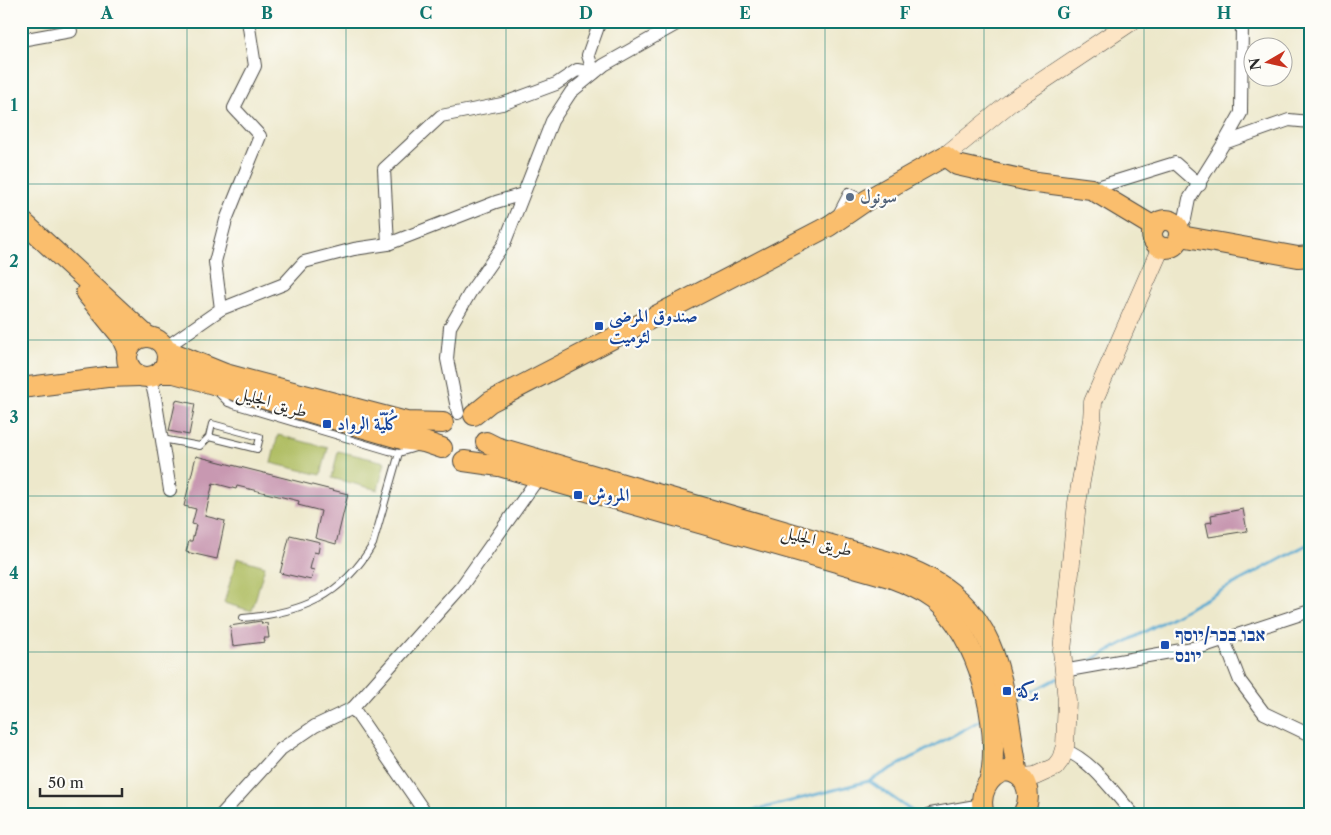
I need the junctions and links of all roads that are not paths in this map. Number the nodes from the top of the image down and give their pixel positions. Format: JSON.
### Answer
{"nodes":[{"id":1,"x":248,"y":21,"type":"edge"},
{"id":2,"x":600,"y":21,"type":"edge"},
{"id":3,"x":682,"y":21,"type":"edge"},
{"id":4,"x":1132,"y":21,"type":"edge"},
{"id":5,"x":1242,"y":21,"type":"edge"},
{"id":6,"x":71,"y":31,"type":"dead end"},
{"id":7,"x":21,"y":40,"type":"edge"},
{"id":8,"x":594,"y":73,"type":"junction"},
{"id":9,"x":1310,"y":122,"type":"edge"},
{"id":10,"x":1224,"y":143,"type":"junction"},
{"id":11,"x":945,"y":156,"type":"junction"},
{"id":12,"x":1200,"y":185,"type":"junction"},
{"id":13,"x":1091,"y":190,"type":"junction"},
{"id":14,"x":522,"y":194,"type":"junction"},
{"id":15,"x":21,"y":220,"type":"edge"},
{"id":16,"x":1154,"y":227,"type":"junction"},
{"id":17,"x":1180,"y":232,"type":"junction"},
{"id":18,"x":44,"y":242,"type":"junction"},
{"id":19,"x":388,"y":244,"type":"junction"},
{"id":20,"x":1161,"y":247,"type":"junction"},
{"id":21,"x":1310,"y":256,"type":"edge"},
{"id":22,"x":221,"y":309,"type":"junction"},
{"id":23,"x":160,"y":345,"type":"junction"},
{"id":24,"x":128,"y":353,"type":"junction"},
{"id":25,"x":151,"y":375,"type":"junction"},
{"id":26,"x":21,"y":378,"type":"edge"},
{"id":27,"x":209,"y":384,"type":"junction"},
{"id":28,"x":21,"y":388,"type":"edge"},
{"id":29,"x":458,"y":417,"type":"junction"},
{"id":30,"x":209,"y":437,"type":"junction"},
{"id":31,"x":162,"y":439,"type":"junction"},
{"id":32,"x":486,"y":442,"type":"junction"},
{"id":33,"x":435,"y":445,"type":"junction"},
{"id":34,"x":399,"y":454,"type":"junction"},
{"id":35,"x":464,"y":461,"type":"junction"},
{"id":36,"x":538,"y":477,"type":"junction"},
{"id":37,"x":170,"y":490,"type":"dead end"},
{"id":38,"x":1310,"y":611,"type":"edge"},
{"id":39,"x":243,"y":618,"type":"dead end"},
{"id":40,"x":1224,"y":640,"type":"junction"},
{"id":41,"x":1063,"y":671,"type":"junction"},
{"id":42,"x":353,"y":708,"type":"junction"},
{"id":43,"x":1310,"y":736,"type":"edge"},
{"id":44,"x":1068,"y":751,"type":"junction"},
{"id":45,"x":1020,"y":776,"type":"junction"},
{"id":46,"x":990,"y":780,"type":"junction"},
{"id":47,"x":1026,"y":806,"type":"edge"},
{"id":48,"x":983,"y":809,"type":"edge"},
{"id":49,"x":222,"y":814,"type":"edge"},
{"id":50,"x":426,"y":814,"type":"edge"},
{"id":51,"x":930,"y":814,"type":"edge"},
{"id":52,"x":1133,"y":814,"type":"edge"}],
"edges":[{"from":1,"to":22,"type":"street"},
{"from":2,"to":8,"type":"street"},
{"from":3,"to":8,"type":"street"},
{"from":4,"to":11,"type":"street"},
{"from":5,"to":10,"type":"street"},
{"from":6,"to":7,"type":"street"},
{"from":8,"to":14,"type":"street"},
{"from":8,"to":19,"type":"street"},
{"from":9,"to":10,"type":"street"},
{"from":10,"to":12,"type":"street"},
{"from":11,"to":13,"type":"main road"},
{"from":11,"to":29,"type":"main road"},
{"from":12,"to":13,"type":"street"},
{"from":12,"to":17,"type":"street"},
{"from":13,"to":16,"type":"main road"},
{"from":14,"to":19,"type":"street"},
{"from":14,"to":29,"type":"street"},
{"from":15,"to":18,"type":"main road","name":"طريق الجليل"},
{"from":16,"to":17,"type":"main road"},
{"from":16,"to":20,"type":"main road"},
{"from":17,"to":20,"type":"main road"},
{"from":17,"to":21,"type":"main road"},
{"from":18,"to":23,"type":"main road","name":"طريق الجليل"},
{"from":18,"to":24,"type":"main road","name":"طريق الجليل"},
{"from":19,"to":22,"type":"street"},
{"from":20,"to":41,"type":"street"},
{"from":22,"to":23,"type":"street"},
{"from":23,"to":24,"type":"main road"},
{"from":23,"to":25,"type":"main road"},
{"from":23,"to":29,"type":"main road","name":"طريق الجليل"},
{"from":24,"to":25,"type":"main road"},
{"from":24,"to":26,"type":"main road"},
{"from":25,"to":27,"type":"main road","name":"طريق الجليل"},
{"from":25,"to":28,"type":"main road","name":"طريق الجليل"},
{"from":25,"to":31,"type":"street"},
{"from":27,"to":33,"type":"main road","name":"طريق الجليل"},
{"from":27,"to":34,"type":"lane"},
{"from":29,"to":32,"type":"main road"},
{"from":29,"to":33,"type":"main road"},
{"from":30,"to":30,"type":"lane"},
{"from":30,"to":31,"type":"lane"},
{"from":31,"to":37,"type":"street"},
{"from":32,"to":35,"type":"main road"},
{"from":32,"to":45,"type":"main road","name":"طريق الجليل"},
{"from":33,"to":34,"type":"lane"},
{"from":33,"to":35,"type":"main road"},
{"from":34,"to":39,"type":"lane"},
{"from":35,"to":36,"type":"main road","name":"طريق الجليل"},
{"from":36,"to":42,"type":"street"},
{"from":36,"to":46,"type":"main road","name":"طريق الجليل"},
{"from":38,"to":40,"type":"street"},
{"from":40,"to":41,"type":"street"},
{"from":40,"to":43,"type":"street"},
{"from":41,"to":44,"type":"street"},
{"from":42,"to":49,"type":"street"},
{"from":42,"to":50,"type":"street"},
{"from":44,"to":45,"type":"street"},
{"from":44,"to":47,"type":"street"},
{"from":44,"to":52,"type":"street"},
{"from":45,"to":46,"type":"main road"},
{"from":45,"to":47,"type":"main road","name":"طريق الجليل"},
{"from":46,"to":48,"type":"main road","name":"طريق الجليل"},
{"from":48,"to":51,"type":"street"}]}
